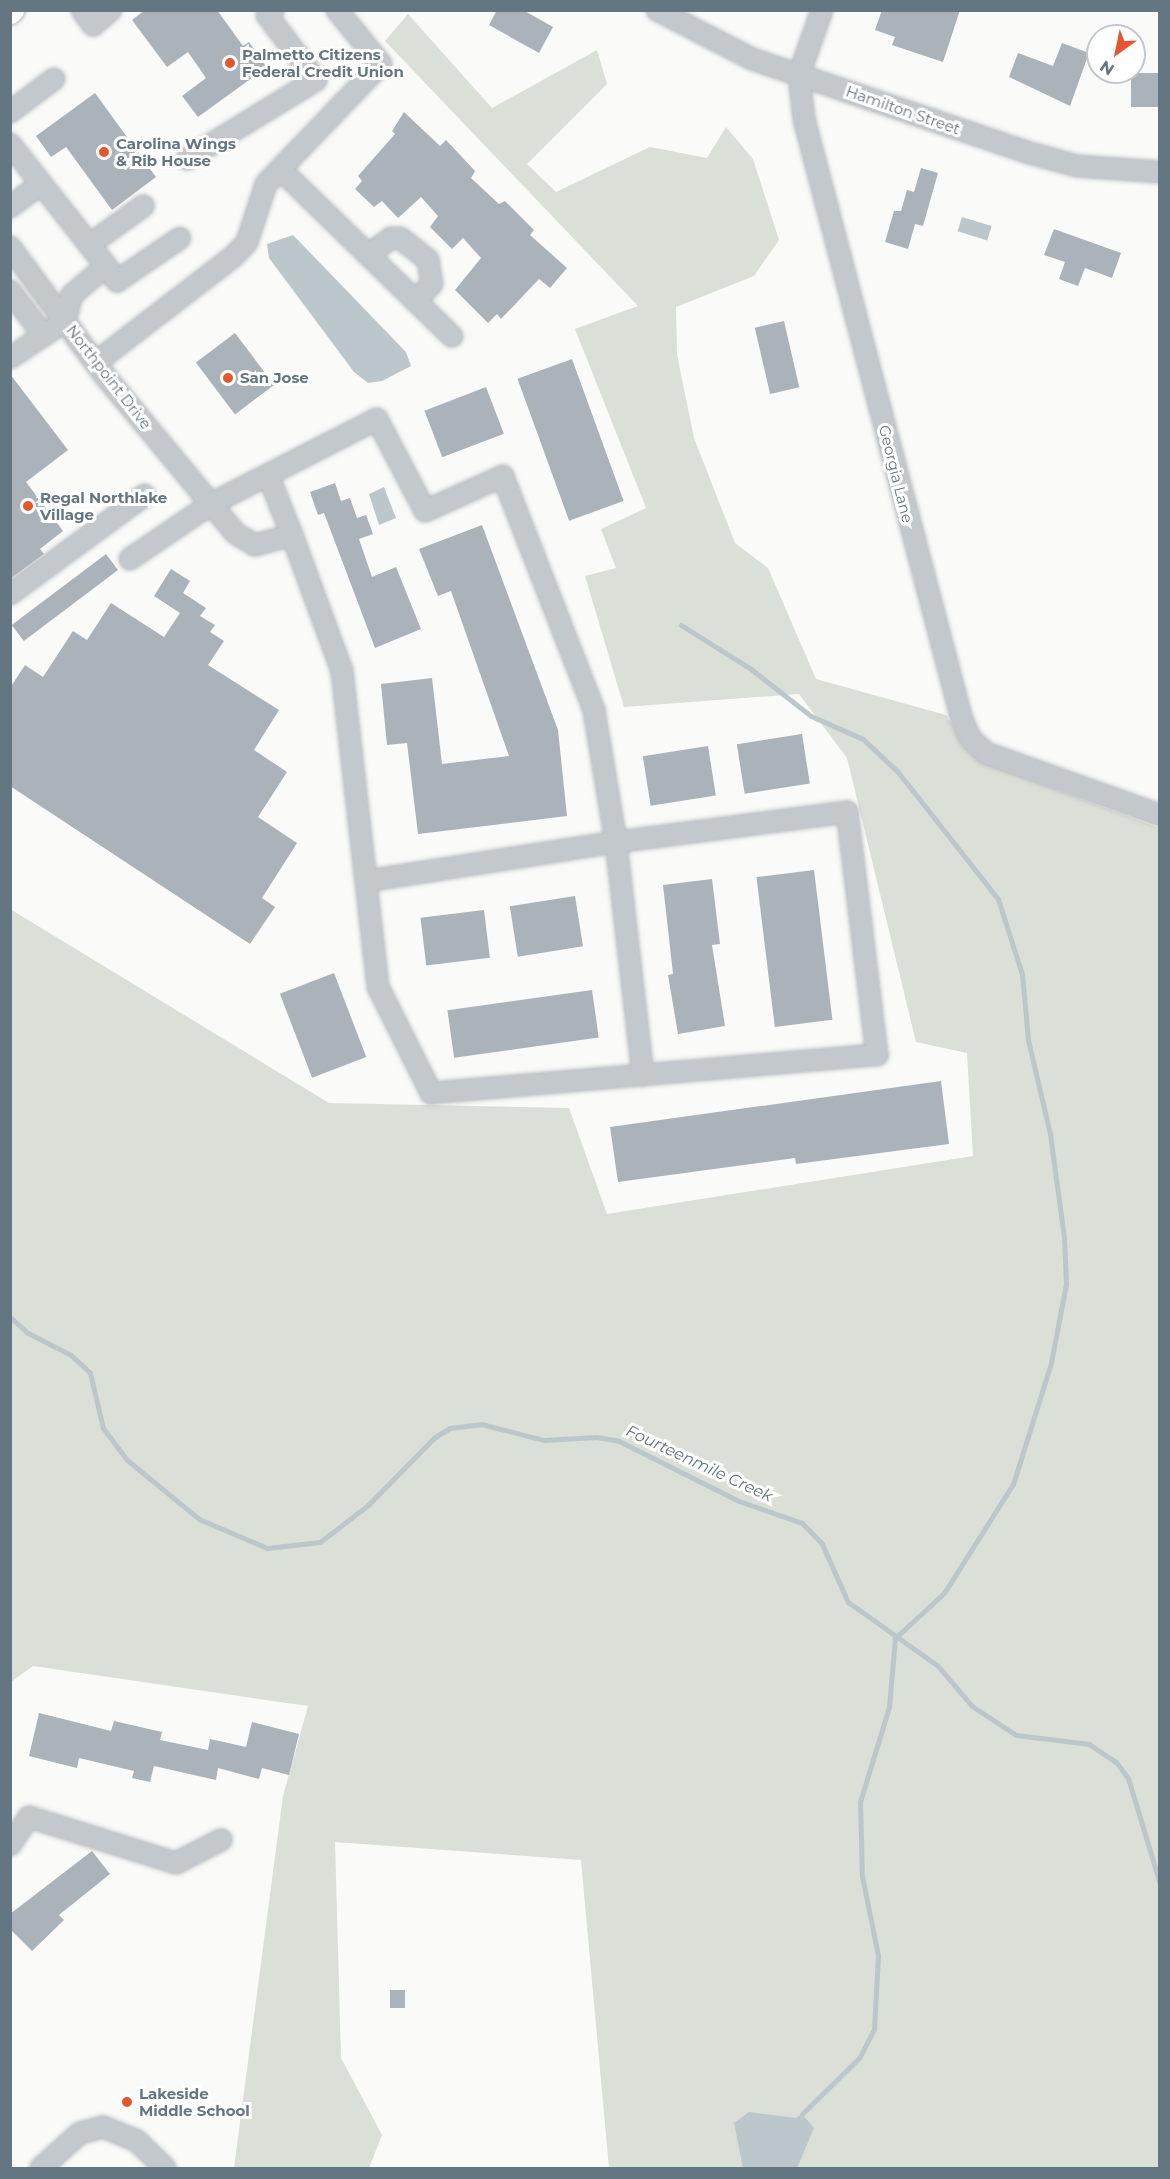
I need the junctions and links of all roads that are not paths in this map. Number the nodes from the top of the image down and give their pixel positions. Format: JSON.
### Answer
{"nodes":[{"id":1,"x":111,"y":10,"type":"edge"},
{"id":2,"x":337,"y":10,"type":"edge"},
{"id":3,"x":657,"y":10,"type":"edge"},
{"id":4,"x":822,"y":10,"type":"edge"},
{"id":5,"x":270,"y":13,"type":"edge"},
{"id":6,"x":88,"y":17,"type":"edge"},
{"id":7,"x":799,"y":75,"type":"junction"},
{"id":8,"x":54,"y":79,"type":"dead end"},
{"id":9,"x":10,"y":112,"type":"edge"},
{"id":10,"x":10,"y":144,"type":"edge"},
{"id":11,"x":187,"y":159,"type":"dead end"},
{"id":12,"x":280,"y":169,"type":"junction"},
{"id":13,"x":1160,"y":172,"type":"edge"},
{"id":14,"x":41,"y":184,"type":"junction"},
{"id":15,"x":143,"y":206,"type":"dead end"},
{"id":16,"x":10,"y":207,"type":"edge"},
{"id":17,"x":180,"y":238,"type":"dead end"},
{"id":18,"x":89,"y":245,"type":"junction"},
{"id":19,"x":10,"y":247,"type":"edge"},
{"id":20,"x":368,"y":255,"type":"junction"},
{"id":21,"x":106,"y":266,"type":"junction"},
{"id":22,"x":10,"y":291,"type":"edge"},
{"id":23,"x":415,"y":301,"type":"junction"},
{"id":24,"x":65,"y":321,"type":"junction"},
{"id":25,"x":44,"y":336,"type":"junction"},
{"id":26,"x":452,"y":336,"type":"dead end"},
{"id":27,"x":10,"y":358,"type":"edge"},
{"id":28,"x":95,"y":363,"type":"junction"},
{"id":29,"x":268,"y":474,"type":"junction"},
{"id":30,"x":145,"y":495,"type":"dead end"},
{"id":31,"x":212,"y":504,"type":"junction"},
{"id":32,"x":292,"y":535,"type":"junction"},
{"id":33,"x":130,"y":559,"type":"dead end"},
{"id":34,"x":10,"y":594,"type":"edge"},
{"id":35,"x":1160,"y":815,"type":"edge"},
{"id":36,"x":616,"y":842,"type":"junction"},
{"id":37,"x":366,"y":881,"type":"junction"},
{"id":38,"x":643,"y":1075,"type":"junction"},
{"id":39,"x":221,"y":1840,"type":"dead end"},
{"id":40,"x":10,"y":1845,"type":"edge"},
{"id":41,"x":41,"y":2169,"type":"edge"},
{"id":42,"x":165,"y":2169,"type":"edge"}],
"edges":[{"from":1,"to":6,"type":"street"},
{"from":2,"to":12,"type":"street"},
{"from":3,"to":7,"type":"street","name":"Hamilton Street"},
{"from":4,"to":7,"type":"street","name":"Georgia Lane"},
{"from":5,"to":11,"type":"street"},
{"from":7,"to":13,"type":"street","name":"Hamilton Street"},
{"from":7,"to":35,"type":"street","name":"Georgia Lane"},
{"from":8,"to":9,"type":"street"},
{"from":10,"to":14,"type":"street"},
{"from":12,"to":20,"type":"street"},
{"from":12,"to":28,"type":"street"},
{"from":14,"to":16,"type":"street"},
{"from":14,"to":18,"type":"street"},
{"from":15,"to":18,"type":"street"},
{"from":17,"to":21,"type":"street"},
{"from":18,"to":21,"type":"street"},
{"from":19,"to":24,"type":"street","name":"Northpoint Drive"},
{"from":20,"to":23,"type":"street"},
{"from":20,"to":23,"type":"street"},
{"from":21,"to":24,"type":"street"},
{"from":22,"to":25,"type":"street"},
{"from":23,"to":26,"type":"street"},
{"from":24,"to":25,"type":"street"},
{"from":24,"to":28,"type":"street","name":"Northpoint Drive"},
{"from":25,"to":27,"type":"street"},
{"from":28,"to":31,"type":"street","name":"Northpoint Drive"},
{"from":29,"to":31,"type":"street"},
{"from":29,"to":32,"type":"street"},
{"from":29,"to":36,"type":"street"},
{"from":30,"to":34,"type":"street"},
{"from":31,"to":32,"type":"street","name":"Northpoint Drive"},
{"from":31,"to":33,"type":"street"},
{"from":32,"to":37,"type":"street"},
{"from":36,"to":37,"type":"street"},
{"from":36,"to":38,"type":"street"},
{"from":36,"to":38,"type":"street"},
{"from":37,"to":38,"type":"street"},
{"from":39,"to":40,"type":"street"},
{"from":41,"to":42,"type":"street"}]}
